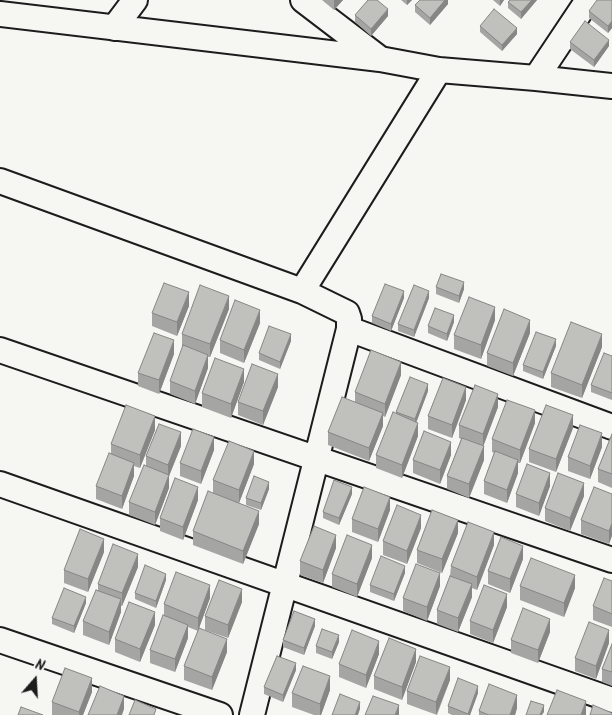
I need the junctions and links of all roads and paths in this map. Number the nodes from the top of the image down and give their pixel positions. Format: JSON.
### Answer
{"nodes":[{"id":1,"x":135,"y":0,"type":"edge"},
{"id":2,"x":303,"y":0,"type":"edge"},
{"id":3,"x":588,"y":0,"type":"edge"},
{"id":4,"x":0,"y":14,"type":"edge"},
{"id":5,"x":114,"y":28,"type":"junction"},
{"id":6,"x":380,"y":59,"type":"junction"},
{"id":7,"x":440,"y":70,"type":"junction"},
{"id":8,"x":536,"y":78,"type":"junction"},
{"id":9,"x":612,"y":86,"type":"edge"},
{"id":10,"x":0,"y":181,"type":"edge"},
{"id":11,"x":302,"y":292,"type":"junction"},
{"id":12,"x":349,"y":329,"type":"junction"},
{"id":13,"x":0,"y":350,"type":"edge"},
{"id":14,"x":612,"y":427,"type":"edge"},
{"id":15,"x":316,"y":458,"type":"junction"},
{"id":16,"x":0,"y":484,"type":"edge"},
{"id":17,"x":612,"y":560,"type":"edge"},
{"id":18,"x":285,"y":584,"type":"junction"},
{"id":19,"x":0,"y":640,"type":"edge"},
{"id":20,"x":612,"y":700,"type":"edge"},
{"id":21,"x":220,"y":715,"type":"edge"},
{"id":22,"x":252,"y":715,"type":"edge"}],
"edges":[{"from":1,"to":5,"type":"street"},
{"from":2,"to":6,"type":"street"},
{"from":3,"to":8,"type":"street"},
{"from":4,"to":5,"type":"street"},
{"from":5,"to":6,"type":"street"},
{"from":6,"to":7,"type":"street"},
{"from":7,"to":8,"type":"street"},
{"from":7,"to":11,"type":"street"},
{"from":8,"to":9,"type":"street"},
{"from":10,"to":11,"type":"street"},
{"from":11,"to":12,"type":"street"},
{"from":12,"to":14,"type":"street"},
{"from":12,"to":15,"type":"street"},
{"from":13,"to":15,"type":"street"},
{"from":15,"to":17,"type":"street"},
{"from":15,"to":18,"type":"street"},
{"from":16,"to":18,"type":"street"},
{"from":18,"to":20,"type":"street"},
{"from":18,"to":22,"type":"street"},
{"from":19,"to":21,"type":"street"}]}
